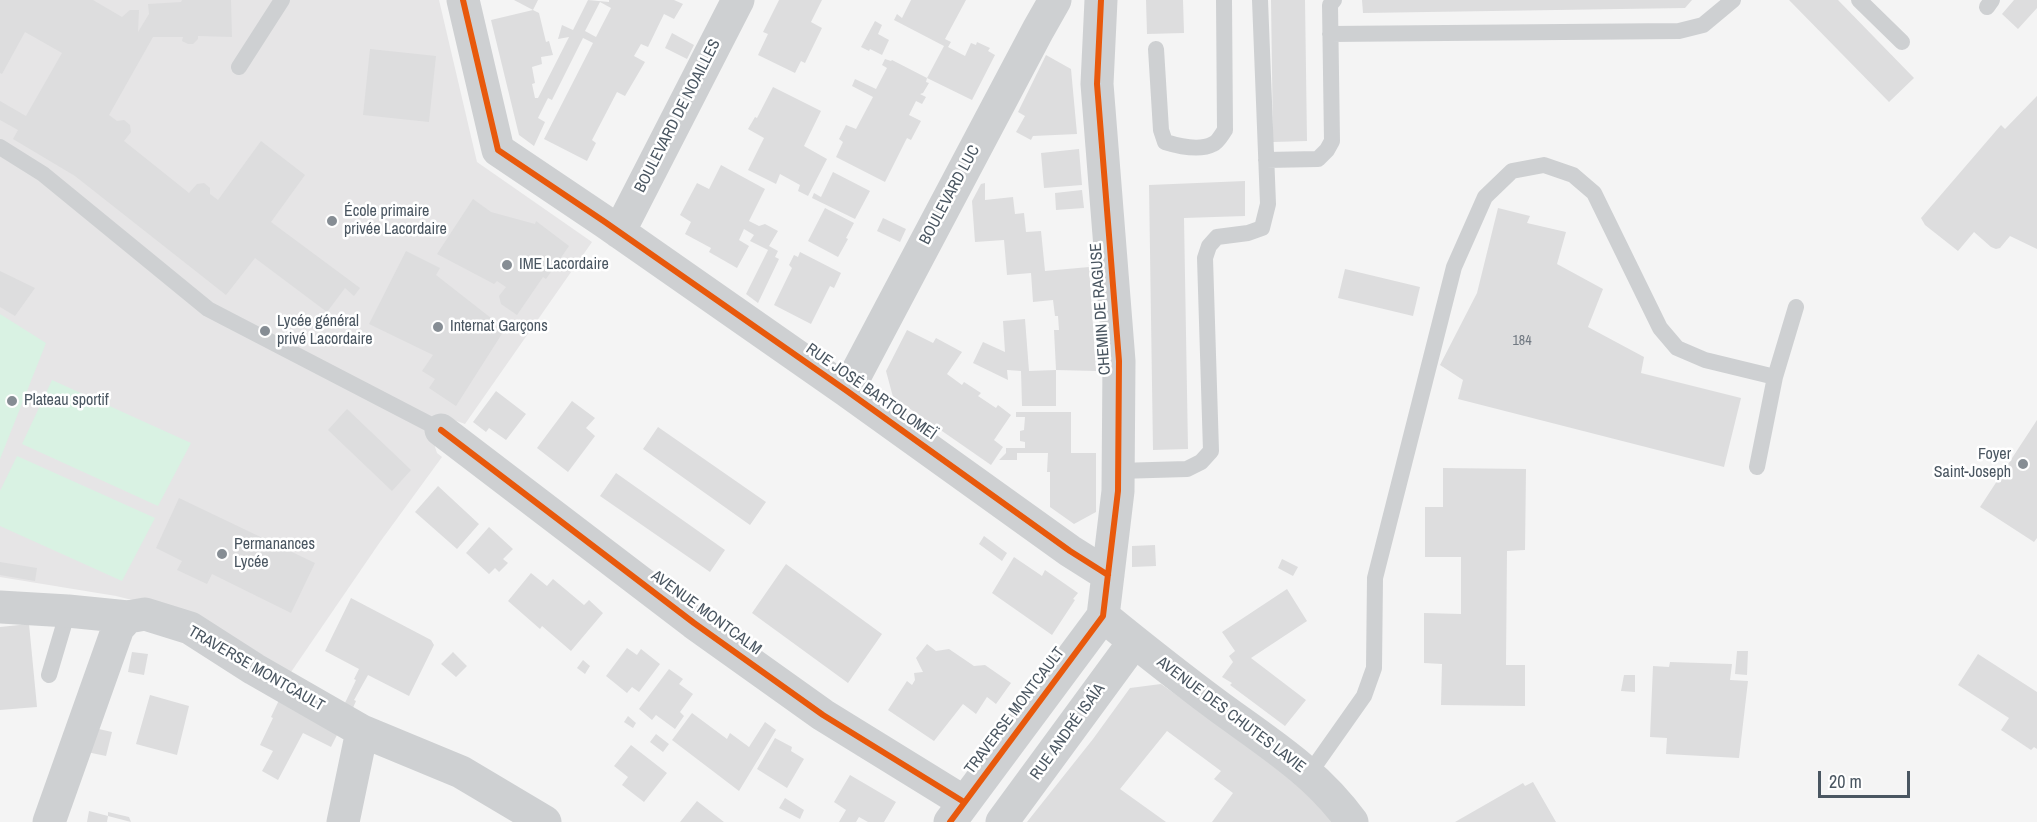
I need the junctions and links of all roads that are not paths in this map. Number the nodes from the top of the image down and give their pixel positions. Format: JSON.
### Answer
{"nodes":[{"id":1,"x":282,"y":0,"type":"edge"},
{"id":2,"x":463,"y":0,"type":"edge"},
{"id":3,"x":738,"y":0,"type":"edge"},
{"id":4,"x":1055,"y":0,"type":"edge"},
{"id":5,"x":1101,"y":0,"type":"edge"},
{"id":6,"x":1224,"y":0,"type":"edge"},
{"id":7,"x":1260,"y":0,"type":"edge"},
{"id":8,"x":1733,"y":0,"type":"edge"},
{"id":9,"x":1859,"y":0,"type":"edge"},
{"id":10,"x":1331,"y":2,"type":"edge"},
{"id":11,"x":1330,"y":34,"type":"junction"},
{"id":12,"x":1902,"y":42,"type":"dead end"},
{"id":13,"x":1156,"y":49,"type":"dead end"},
{"id":14,"x":239,"y":67,"type":"dead end"},
{"id":15,"x":0,"y":147,"type":"edge"},
{"id":16,"x":1266,"y":160,"type":"junction"},
{"id":17,"x":619,"y":232,"type":"junction"},
{"id":18,"x":1796,"y":307,"type":"dead end"},
{"id":19,"x":1775,"y":377,"type":"junction"},
{"id":20,"x":847,"y":391,"type":"junction"},
{"id":21,"x":441,"y":430,"type":"joint"},
{"id":22,"x":1757,"y":467,"type":"dead end"},
{"id":23,"x":1118,"y":471,"type":"junction"},
{"id":24,"x":1108,"y":575,"type":"junction"},
{"id":25,"x":0,"y":607,"type":"edge"},
{"id":26,"x":68,"y":611,"type":"junction"},
{"id":27,"x":1102,"y":616,"type":"junction"},
{"id":28,"x":128,"y":617,"type":"junction"},
{"id":29,"x":1134,"y":642,"type":"junction"},
{"id":30,"x":49,"y":675,"type":"dead end"},
{"id":31,"x":362,"y":730,"type":"junction"},
{"id":32,"x":1310,"y":774,"type":"junction"},
{"id":33,"x":957,"y":812,"type":"edge"},
{"id":34,"x":49,"y":822,"type":"edge"},
{"id":35,"x":343,"y":822,"type":"edge"},
{"id":36,"x":544,"y":822,"type":"edge"},
{"id":37,"x":1002,"y":822,"type":"edge"},
{"id":38,"x":1352,"y":822,"type":"edge"}],
"edges":[{"from":1,"to":14,"type":"lane"},
{"from":2,"to":17,"type":"street","name":"RUE JOSÉ BARTOLOMEÏ"},
{"from":3,"to":17,"type":"street","name":"BOULEVARD DE NOAILLES"},
{"from":4,"to":20,"type":"street","name":"BOULEVARD LUC"},
{"from":5,"to":23,"type":"street","name":"CHEMIN DE RAGUSE"},
{"from":6,"to":13,"type":"lane"},
{"from":7,"to":16,"type":"lane"},
{"from":8,"to":11,"type":"lane"},
{"from":9,"to":12,"type":"lane"},
{"from":10,"to":11,"type":"lane"},
{"from":11,"to":16,"type":"lane"},
{"from":15,"to":21,"type":"lane"},
{"from":16,"to":23,"type":"lane"},
{"from":17,"to":20,"type":"street","name":"RUE JOSÉ BARTOLOMEÏ"},
{"from":18,"to":19,"type":"lane"},
{"from":19,"to":22,"type":"lane"},
{"from":19,"to":32,"type":"lane"},
{"from":20,"to":24,"type":"street","name":"RUE JOSÉ BARTOLOMEÏ"},
{"from":21,"to":33,"type":"street","name":"AVENUE MONTCALM"},
{"from":23,"to":24,"type":"street","name":"CHEMIN DE RAGUSE"},
{"from":24,"to":27,"type":"street","name":"CHEMIN DE RAGUSE"},
{"from":25,"to":26,"type":"street","name":"TRAVERSE MONTCAULT"},
{"from":26,"to":28,"type":"street","name":"TRAVERSE MONTCAULT"},
{"from":26,"to":30,"type":"lane"},
{"from":27,"to":29,"type":"street","name":"AVENUE DES CHUTES LAVIE"},
{"from":27,"to":33,"type":"street","name":"TRAVERSE MONTCAULT"},
{"from":28,"to":31,"type":"street","name":"TRAVERSE MONTCAULT"},
{"from":28,"to":34,"type":"street"},
{"from":29,"to":32,"type":"street","name":"AVENUE DES CHUTES LAVIE"},
{"from":29,"to":37,"type":"street","name":"RUE ANDRÉ ISAÏA"},
{"from":31,"to":35,"type":"street"},
{"from":31,"to":36,"type":"street","name":"TRAVERSE MONTCAULT"},
{"from":32,"to":38,"type":"street","name":"AVENUE DES CHUTES LAVIE"}]}
